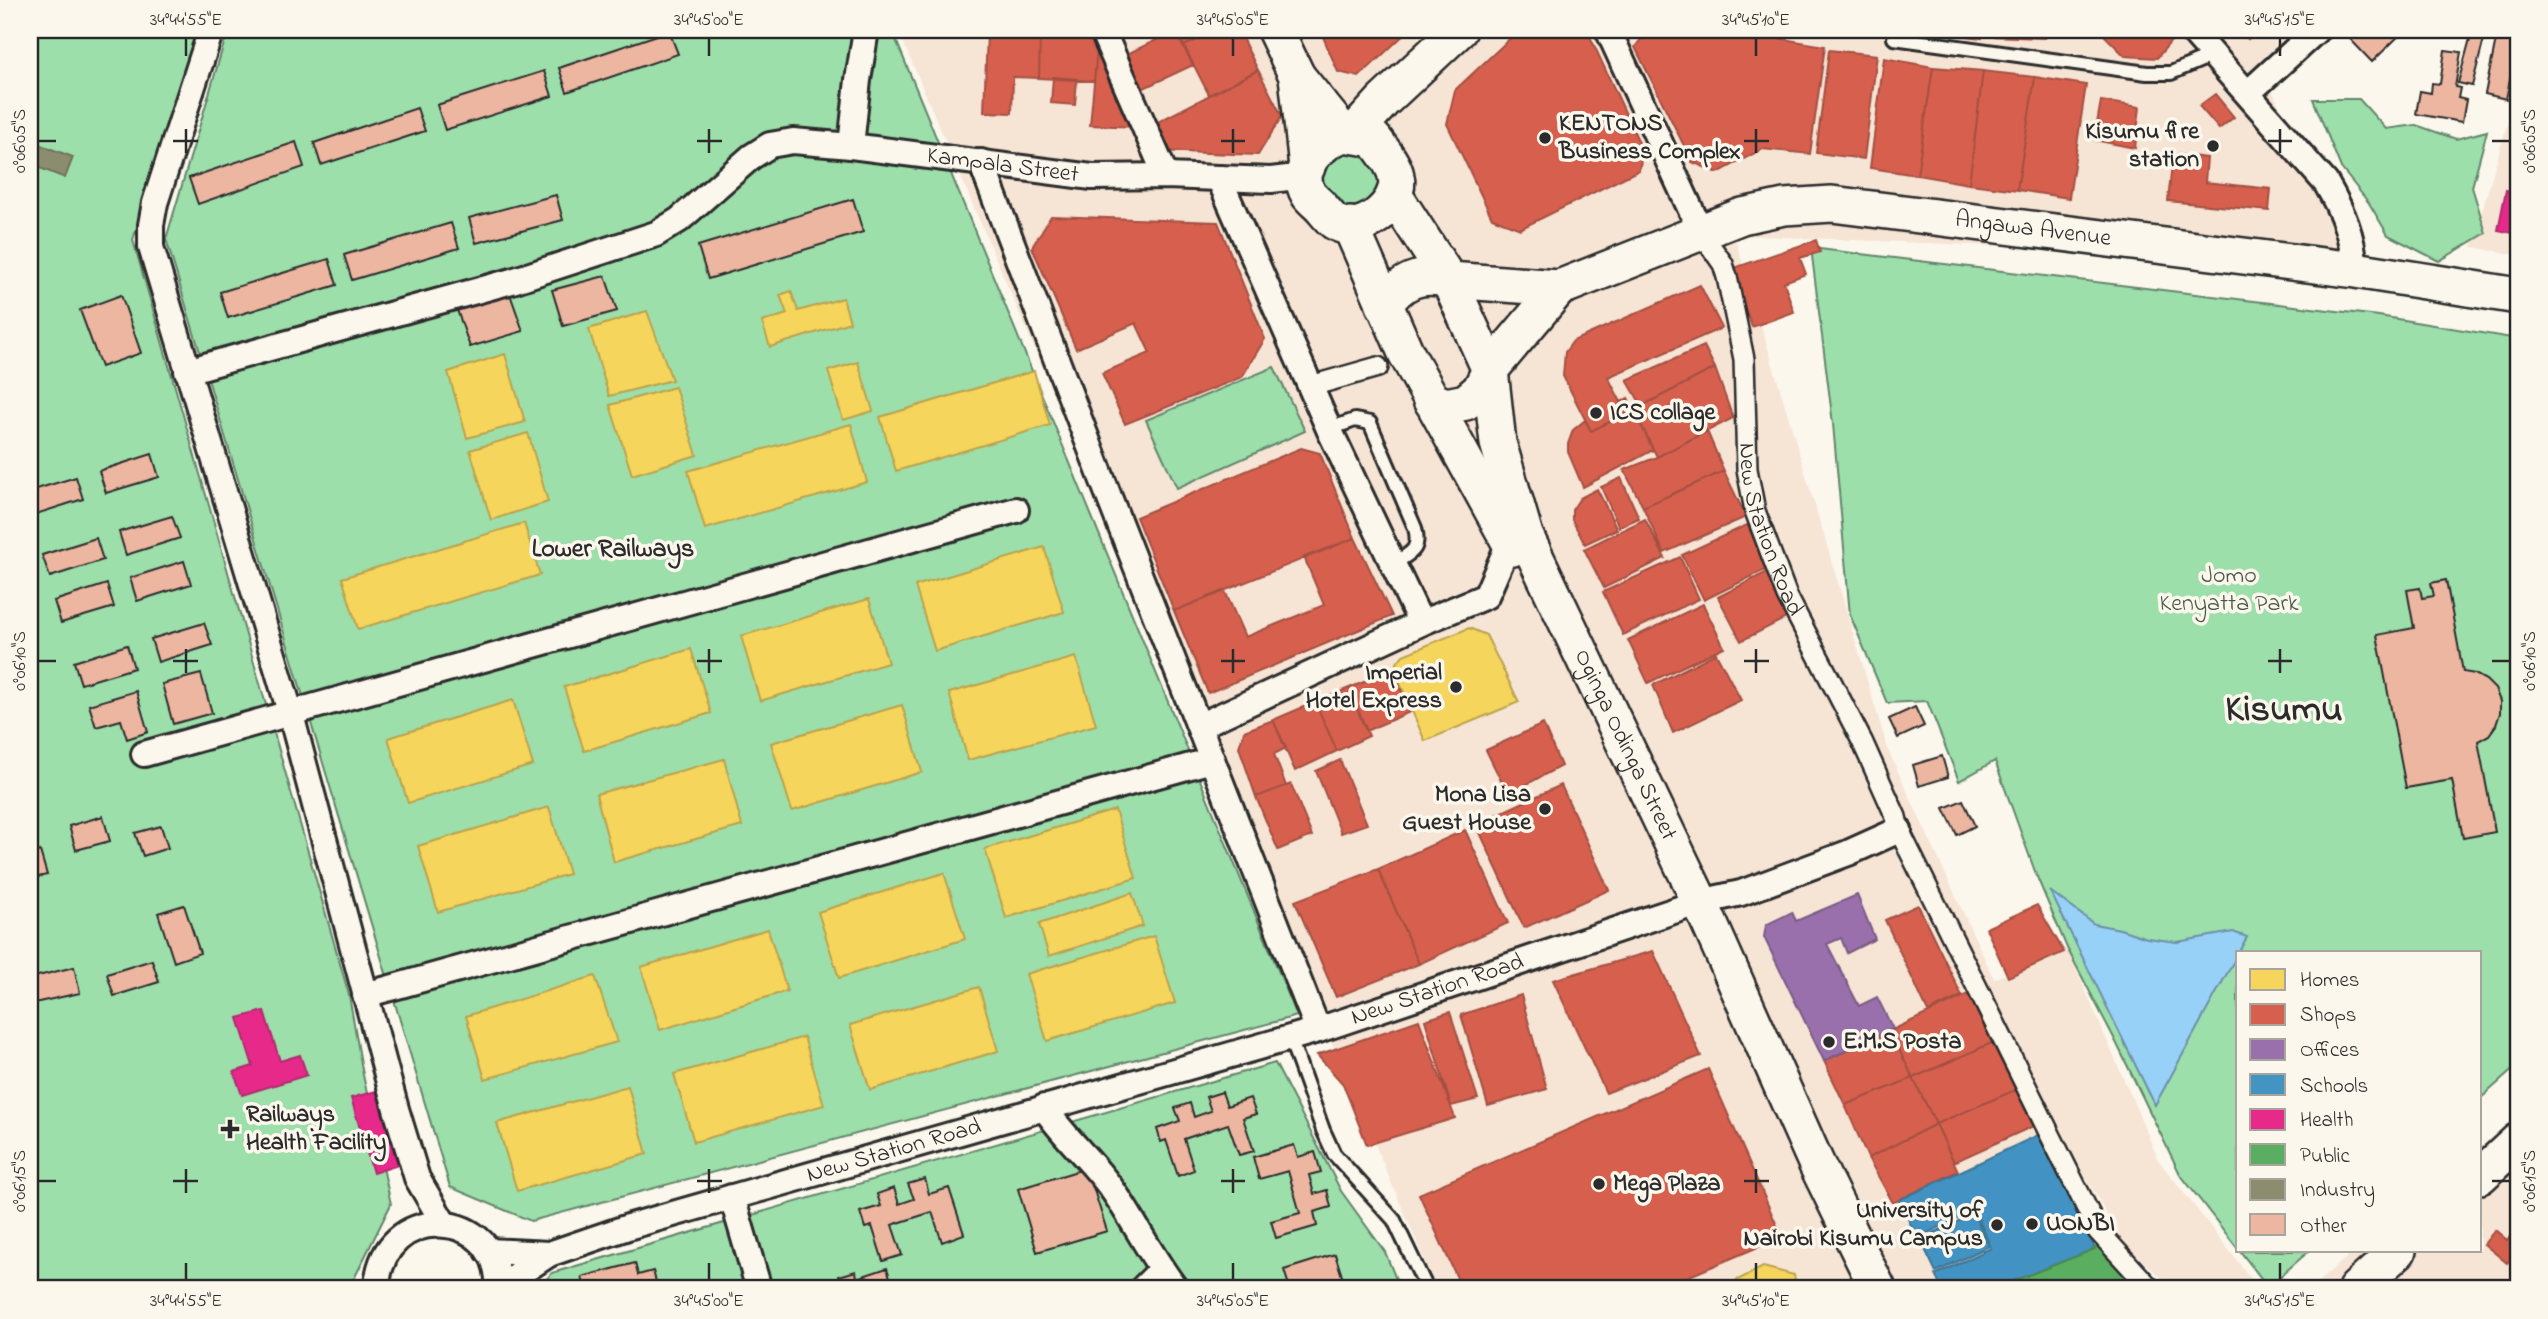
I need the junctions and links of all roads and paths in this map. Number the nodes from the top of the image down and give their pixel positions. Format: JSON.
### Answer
{"nodes":[{"id":1,"x":211,"y":30,"type":"edge"},
{"id":2,"x":866,"y":30,"type":"edge"},
{"id":3,"x":1102,"y":30,"type":"edge"},
{"id":4,"x":1275,"y":30,"type":"edge"},
{"id":5,"x":1459,"y":30,"type":"edge"},
{"id":6,"x":1608,"y":30,"type":"edge"},
{"id":7,"x":2191,"y":30,"type":"edge"},
{"id":8,"x":2317,"y":30,"type":"edge"},
{"id":9,"x":1894,"y":38,"type":"dead end"},
{"id":10,"x":2213,"y":55,"type":"junction"},
{"id":11,"x":1297,"y":76,"type":"junction"},
{"id":12,"x":2248,"y":93,"type":"junction"},
{"id":13,"x":1357,"y":136,"type":"junction"},
{"id":14,"x":851,"y":146,"type":"junction"},
{"id":15,"x":981,"y":162,"type":"junction"},
{"id":16,"x":1166,"y":176,"type":"junction"},
{"id":17,"x":1219,"y":178,"type":"junction"},
{"id":18,"x":1306,"y":179,"type":"junction"},
{"id":19,"x":1394,"y":195,"type":"junction"},
{"id":20,"x":1350,"y":225,"type":"junction"},
{"id":21,"x":1702,"y":234,"type":"junction"},
{"id":22,"x":2355,"y":270,"type":"junction"},
{"id":23,"x":1449,"y":280,"type":"junction"},
{"id":24,"x":1559,"y":288,"type":"junction"},
{"id":25,"x":2518,"y":296,"type":"edge"},
{"id":26,"x":1384,"y":305,"type":"junction"},
{"id":27,"x":1378,"y":367,"type":"dead end"},
{"id":28,"x":1490,"y":370,"type":"junction"},
{"id":29,"x":187,"y":371,"type":"junction"},
{"id":30,"x":1311,"y":386,"type":"junction"},
{"id":31,"x":1431,"y":400,"type":"junction"},
{"id":32,"x":1329,"y":429,"type":"junction"},
{"id":33,"x":1017,"y":510,"type":"dead end"},
{"id":34,"x":1517,"y":538,"type":"junction"},
{"id":35,"x":1393,"y":564,"type":"junction"},
{"id":36,"x":1421,"y":623,"type":"junction"},
{"id":37,"x":291,"y":715,"type":"junction"},
{"id":38,"x":1199,"y":726,"type":"junction"},
{"id":39,"x":144,"y":754,"type":"dead end"},
{"id":40,"x":1212,"y":760,"type":"junction"},
{"id":41,"x":1899,"y":830,"type":"junction"},
{"id":42,"x":1691,"y":906,"type":"junction"},
{"id":43,"x":365,"y":995,"type":"junction"},
{"id":44,"x":1318,"y":1030,"type":"junction"},
{"id":45,"x":1290,"y":1038,"type":"junction"},
{"id":46,"x":1044,"y":1107,"type":"junction"},
{"id":47,"x":2518,"y":1141,"type":"edge"},
{"id":48,"x":2482,"y":1174,"type":"edge"},
{"id":49,"x":417,"y":1178,"type":"junction"},
{"id":50,"x":732,"y":1197,"type":"junction"},
{"id":51,"x":444,"y":1224,"type":"junction"},
{"id":52,"x":411,"y":1230,"type":"junction"},
{"id":53,"x":488,"y":1251,"type":"junction"},
{"id":54,"x":2397,"y":1252,"type":"edge"},
{"id":55,"x":550,"y":1254,"type":"junction"},
{"id":56,"x":1168,"y":1280,"type":"edge"},
{"id":57,"x":499,"y":1288,"type":"edge"},
{"id":58,"x":377,"y":1289,"type":"edge"},
{"id":59,"x":759,"y":1289,"type":"edge"},
{"id":60,"x":1142,"y":1289,"type":"edge"},
{"id":61,"x":1427,"y":1289,"type":"edge"},
{"id":62,"x":1860,"y":1289,"type":"edge"},
{"id":63,"x":1878,"y":1289,"type":"edge"},
{"id":64,"x":2151,"y":1289,"type":"edge"},
{"id":65,"x":2357,"y":1289,"type":"edge"}],
"edges":[{"from":1,"to":29,"type":"street"},
{"from":2,"to":14,"type":"street"},
{"from":3,"to":16,"type":"street"},
{"from":4,"to":11,"type":"main road"},
{"from":5,"to":13,"type":"main road"},
{"from":6,"to":21,"type":"street"},
{"from":7,"to":10,"type":"street"},
{"from":8,"to":12,"type":"street"},
{"from":9,"to":10,"type":"lane"},
{"from":10,"to":12,"type":"street"},
{"from":11,"to":13,"type":"main road"},
{"from":11,"to":18,"type":"main road"},
{"from":12,"to":22,"type":"street"},
{"from":13,"to":18,"type":"main road"},
{"from":13,"to":19,"type":"main road"},
{"from":14,"to":15,"type":"street","name":"Kampala Street"},
{"from":14,"to":29,"type":"street","name":"Kampala Street"},
{"from":15,"to":16,"type":"street","name":"Kampala Street"},
{"from":15,"to":38,"type":"street"},
{"from":16,"to":17,"type":"street","name":"Kampala Street"},
{"from":17,"to":18,"type":"street","name":"Kampala Street"},
{"from":17,"to":30,"type":"street"},
{"from":18,"to":20,"type":"main road"},
{"from":19,"to":20,"type":"main road"},
{"from":19,"to":23,"type":"main road","name":"Oginga Odinga Street"},
{"from":20,"to":26,"type":"main road","name":"Oginga Odinga Street"},
{"from":21,"to":22,"type":"main road","name":"Angawa Avenue"},
{"from":21,"to":24,"type":"main road","name":"Angawa Avenue"},
{"from":21,"to":41,"type":"street","name":"New Station Road"},
{"from":22,"to":25,"type":"main road","name":"Angawa Avenue"},
{"from":23,"to":24,"type":"main road","name":"Angawa Avenue"},
{"from":23,"to":26,"type":"main road","name":"Angawa Avenue"},
{"from":23,"to":28,"type":"main road","name":"Oginga Odinga Street"},
{"from":24,"to":28,"type":"main road","name":"Angawa Avenue"},
{"from":26,"to":31,"type":"main road","name":"Oginga Odinga Street"},
{"from":27,"to":30,"type":"street"},
{"from":28,"to":31,"type":"main road","name":"Angawa Avenue"},
{"from":28,"to":34,"type":"main road","name":"Oginga Odinga Street"},
{"from":29,"to":37,"type":"street"},
{"from":30,"to":32,"type":"street"},
{"from":31,"to":34,"type":"main road","name":"Oginga Odinga Street"},
{"from":32,"to":35,"type":"street"},
{"from":32,"to":35,"type":"lane"},
{"from":33,"to":37,"type":"street"},
{"from":34,"to":36,"type":"street"},
{"from":34,"to":42,"type":"main road","name":"Oginga Odinga Street"},
{"from":35,"to":36,"type":"street"},
{"from":36,"to":38,"type":"street"},
{"from":37,"to":39,"type":"street"},
{"from":37,"to":43,"type":"street"},
{"from":38,"to":40,"type":"street"},
{"from":40,"to":43,"type":"street"},
{"from":40,"to":44,"type":"street"},
{"from":41,"to":42,"type":"street","name":"New Station Road"},
{"from":41,"to":64,"type":"street"},
{"from":42,"to":44,"type":"street","name":"New Station Road"},
{"from":42,"to":62,"type":"main road","name":"Oginga Odinga Street"},
{"from":42,"to":63,"type":"main road","name":"Oginga Odinga Street"},
{"from":43,"to":49,"type":"street"},
{"from":44,"to":45,"type":"street","name":"New Station Road"},
{"from":45,"to":46,"type":"street","name":"New Station Road"},
{"from":45,"to":61,"type":"lane"},
{"from":46,"to":50,"type":"street","name":"New Station Road"},
{"from":46,"to":56,"type":"street"},
{"from":47,"to":48,"type":"main road"},
{"from":49,"to":51,"type":"street"},
{"from":49,"to":52,"type":"street"},
{"from":50,"to":55,"type":"street","name":"New Station Road"},
{"from":50,"to":59,"type":"street"},
{"from":51,"to":52,"type":"street"},
{"from":51,"to":53,"type":"street"},
{"from":52,"to":58,"type":"street"},
{"from":53,"to":55,"type":"street","name":"New Station Road"},
{"from":53,"to":57,"type":"street"},
{"from":54,"to":65,"type":"main road"},
{"from":55,"to":57,"type":"street","name":"New Station Road"},
{"from":56,"to":60,"type":"street"}]}
